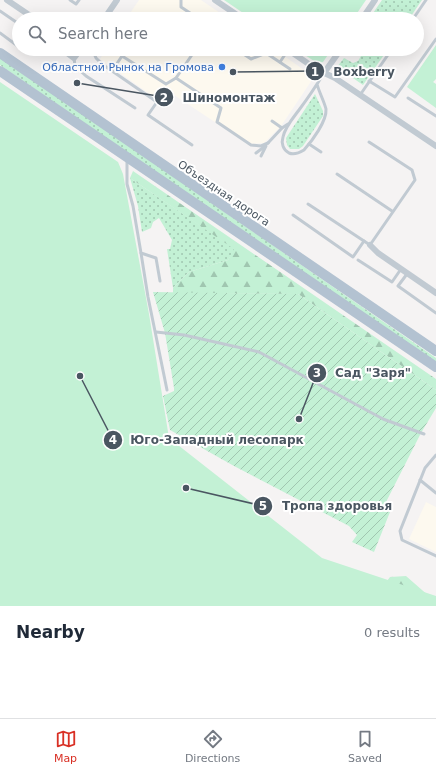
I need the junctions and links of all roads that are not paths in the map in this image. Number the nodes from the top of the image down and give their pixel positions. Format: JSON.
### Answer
{"nodes":[{"id":1,"x":7,"y":0,"type":"edge"},
{"id":2,"x":70,"y":0,"type":"edge"},
{"id":3,"x":79,"y":0,"type":"edge"},
{"id":4,"x":117,"y":0,"type":"edge"},
{"id":5,"x":181,"y":0,"type":"edge"},
{"id":6,"x":215,"y":0,"type":"edge"},
{"id":7,"x":375,"y":0,"type":"edge"},
{"id":8,"x":426,"y":0,"type":"edge"},
{"id":9,"x":0,"y":11,"type":"edge"},
{"id":10,"x":25,"y":12,"type":"edge"},
{"id":11,"x":109,"y":12,"type":"edge"},
{"id":12,"x":189,"y":12,"type":"edge"},
{"id":13,"x":233,"y":12,"type":"edge"},
{"id":14,"x":367,"y":12,"type":"edge"},
{"id":15,"x":418,"y":12,"type":"edge"},
{"id":16,"x":12,"y":19,"type":"edge"},
{"id":17,"x":0,"y":33,"type":"edge"},
{"id":18,"x":436,"y":39,"type":"edge"},
{"id":19,"x":12,"y":42,"type":"edge"},
{"id":20,"x":0,"y":53,"type":"edge"},
{"id":21,"x":71,"y":56,"type":"edge"},
{"id":22,"x":95,"y":56,"type":"edge"},
{"id":23,"x":191,"y":56,"type":"edge"},
{"id":24,"x":246,"y":56,"type":"edge"},
{"id":25,"x":258,"y":56,"type":"edge"},
{"id":26,"x":271,"y":56,"type":"edge"},
{"id":27,"x":284,"y":56,"type":"edge"},
{"id":28,"x":298,"y":56,"type":"edge"},
{"id":29,"x":336,"y":56,"type":"edge"},
{"id":30,"x":387,"y":56,"type":"edge"},
{"id":31,"x":424,"y":56,"type":"edge"},
{"id":32,"x":424,"y":56,"type":"edge"},
{"id":33,"x":74,"y":58,"type":"joint"},
{"id":34,"x":280,"y":62,"type":"junction"},
{"id":35,"x":290,"y":69,"type":"dead end"},
{"id":36,"x":0,"y":71,"type":"edge"},
{"id":37,"x":112,"y":71,"type":"junction"},
{"id":38,"x":324,"y":73,"type":"junction"},
{"id":39,"x":176,"y":78,"type":"junction"},
{"id":40,"x":369,"y":81,"type":"junction"},
{"id":41,"x":317,"y":84,"type":"junction"},
{"id":42,"x":360,"y":95,"type":"junction"},
{"id":43,"x":408,"y":98,"type":"dead end"},
{"id":44,"x":135,"y":108,"type":"dead end"},
{"id":45,"x":436,"y":116,"type":"edge"},
{"id":46,"x":272,"y":121,"type":"dead end"},
{"id":47,"x":290,"y":123,"type":"junction"},
{"id":48,"x":282,"y":128,"type":"junction"},
{"id":49,"x":369,"y":142,"type":"dead end"},
{"id":50,"x":268,"y":143,"type":"junction"},
{"id":51,"x":309,"y":144,"type":"junction"},
{"id":52,"x":192,"y":145,"type":"dead end"},
{"id":53,"x":436,"y":146,"type":"edge"},
{"id":54,"x":321,"y":152,"type":"dead end"},
{"id":55,"x":256,"y":153,"type":"dead end"},
{"id":56,"x":261,"y":156,"type":"dead end"},
{"id":57,"x":127,"y":159,"type":"junction"},
{"id":58,"x":337,"y":174,"type":"dead end"},
{"id":59,"x":308,"y":204,"type":"dead end"},
{"id":60,"x":392,"y":211,"type":"junction"},
{"id":61,"x":293,"y":215,"type":"dead end"},
{"id":62,"x":364,"y":241,"type":"junction"},
{"id":63,"x":370,"y":245,"type":"junction"},
{"id":64,"x":141,"y":253,"type":"junction"},
{"id":65,"x":358,"y":260,"type":"dead end"},
{"id":66,"x":401,"y":270,"type":"junction"},
{"id":67,"x":407,"y":274,"type":"junction"},
{"id":68,"x":160,"y":281,"type":"dead end"},
{"id":69,"x":436,"y":293,"type":"edge"},
{"id":70,"x":436,"y":312,"type":"edge"},
{"id":71,"x":156,"y":332,"type":"junction"},
{"id":72,"x":436,"y":351,"type":"edge"},
{"id":73,"x":436,"y":367,"type":"edge"},
{"id":74,"x":167,"y":390,"type":"dead end"},
{"id":75,"x":424,"y":434,"type":"dead end"},
{"id":76,"x":436,"y":455,"type":"edge"},
{"id":77,"x":420,"y":480,"type":"junction"},
{"id":78,"x":436,"y":493,"type":"edge"},
{"id":79,"x":436,"y":556,"type":"edge"}],
"edges":[{"from":1,"to":10,"type":"street"},
{"from":2,"to":3,"type":"lane"},
{"from":4,"to":11,"type":"street"},
{"from":5,"to":12,"type":"lane"},
{"from":6,"to":13,"type":"street"},
{"from":7,"to":14,"type":"street"},
{"from":8,"to":15,"type":"lane"},
{"from":9,"to":16,"type":"lane"},
{"from":17,"to":19,"type":"lane"},
{"from":18,"to":31,"type":"lane"},
{"from":20,"to":72,"type":"main road","name":"Объездная дорога"},
{"from":21,"to":33,"type":"street"},
{"from":22,"to":37,"type":"lane"},
{"from":23,"to":39,"type":"lane"},
{"from":24,"to":25,"type":"lane"},
{"from":26,"to":34,"type":"lane"},
{"from":27,"to":34,"type":"lane"},
{"from":28,"to":38,"type":"street"},
{"from":29,"to":38,"type":"street"},
{"from":30,"to":40,"type":"lane"},
{"from":32,"to":40,"type":"lane"},
{"from":33,"to":44,"type":"lane"},
{"from":34,"to":35,"type":"lane"},
{"from":36,"to":57,"type":"main road"},
{"from":37,"to":39,"type":"lane"},
{"from":37,"to":52,"type":"lane"},
{"from":38,"to":41,"type":"lane"},
{"from":38,"to":42,"type":"street"},
{"from":39,"to":50,"type":"lane"},
{"from":40,"to":42,"type":"lane"},
{"from":41,"to":47,"type":"lane"},
{"from":41,"to":51,"type":"lane"},
{"from":42,"to":53,"type":"street"},
{"from":43,"to":45,"type":"lane"},
{"from":46,"to":48,"type":"lane"},
{"from":47,"to":48,"type":"lane"},
{"from":47,"to":51,"type":"lane"},
{"from":48,"to":50,"type":"lane"},
{"from":49,"to":60,"type":"lane"},
{"from":50,"to":55,"type":"lane"},
{"from":50,"to":56,"type":"lane"},
{"from":51,"to":54,"type":"lane"},
{"from":57,"to":64,"type":"lane"},
{"from":57,"to":73,"type":"main road"},
{"from":58,"to":60,"type":"lane"},
{"from":59,"to":62,"type":"lane"},
{"from":60,"to":63,"type":"lane"},
{"from":61,"to":62,"type":"lane"},
{"from":62,"to":63,"type":"lane"},
{"from":63,"to":66,"type":"street"},
{"from":64,"to":68,"type":"lane"},
{"from":64,"to":71,"type":"lane"},
{"from":65,"to":66,"type":"lane"},
{"from":66,"to":67,"type":"street"},
{"from":67,"to":69,"type":"street"},
{"from":67,"to":70,"type":"lane"},
{"from":71,"to":74,"type":"lane"},
{"from":71,"to":75,"type":"lane"},
{"from":76,"to":77,"type":"lane"},
{"from":77,"to":78,"type":"lane"},
{"from":77,"to":79,"type":"lane"}]}
